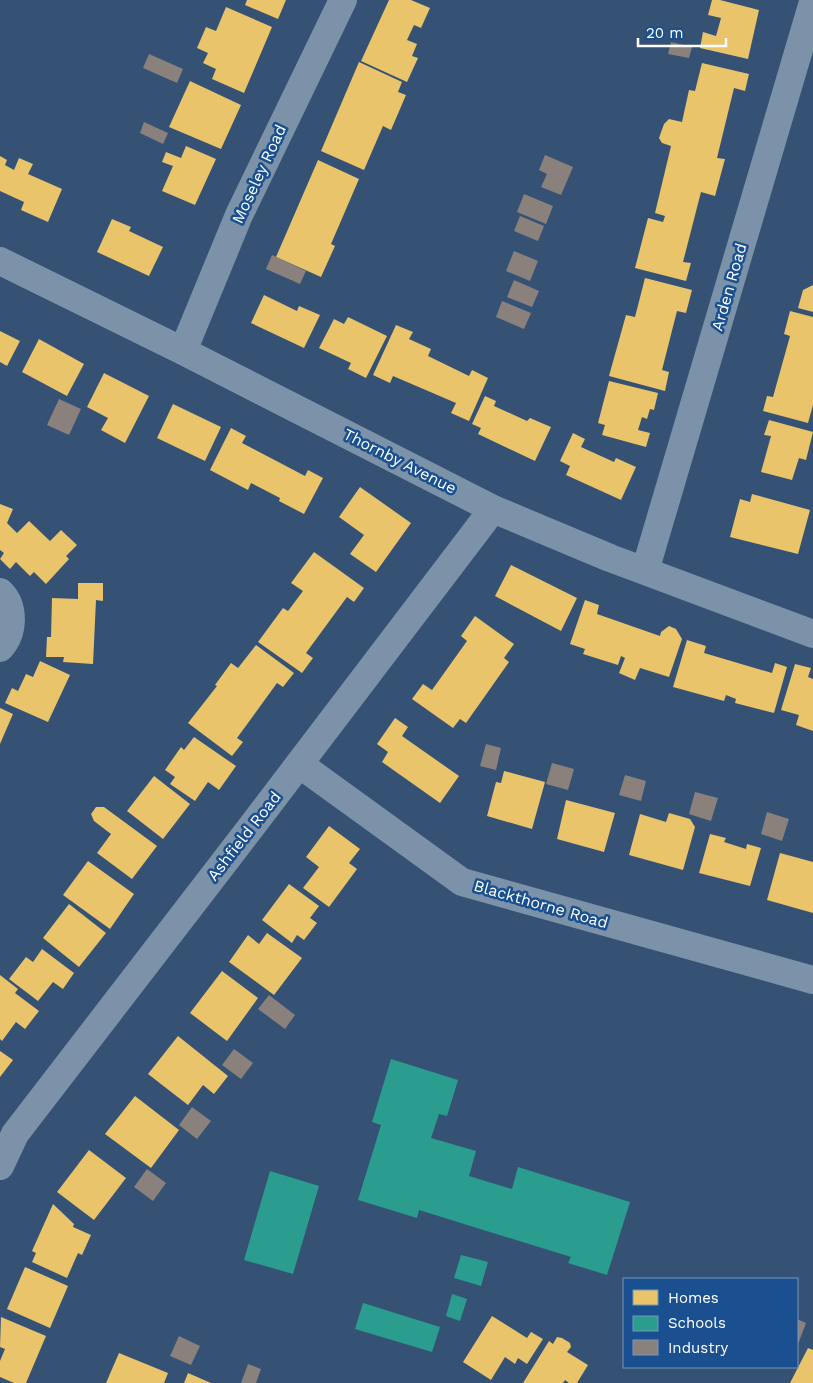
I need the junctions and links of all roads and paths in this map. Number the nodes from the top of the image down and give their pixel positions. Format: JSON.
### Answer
{"nodes":[{"id":1,"x":344,"y":0,"type":"edge"},
{"id":2,"x":813,"y":2,"type":"edge"},
{"id":3,"x":0,"y":262,"type":"edge"},
{"id":4,"x":183,"y":351,"type":"junction"},
{"id":5,"x":494,"y":509,"type":"junction"},
{"id":6,"x":645,"y":571,"type":"junction"},
{"id":7,"x":0,"y":592,"type":"edge"},
{"id":8,"x":813,"y":634,"type":"edge"},
{"id":9,"x":0,"y":648,"type":"edge"},
{"id":10,"x":299,"y":764,"type":"junction"},
{"id":11,"x":813,"y":980,"type":"edge"},
{"id":12,"x":0,"y":1166,"type":"edge"}],
"edges":[{"from":1,"to":4,"type":"street","name":"Moseley Road"},
{"from":2,"to":6,"type":"street","name":"Arden Road"},
{"from":3,"to":4,"type":"street","name":"Thornby Avenue"},
{"from":4,"to":5,"type":"street","name":"Thornby Avenue"},
{"from":5,"to":6,"type":"street","name":"Thornby Avenue"},
{"from":5,"to":10,"type":"street","name":"Ashfield Road"},
{"from":6,"to":8,"type":"street","name":"Thornby Avenue"},
{"from":7,"to":9,"type":"street"},
{"from":10,"to":11,"type":"street","name":"Blackthorne Road"},
{"from":10,"to":12,"type":"street","name":"Ashfield Road"}]}
